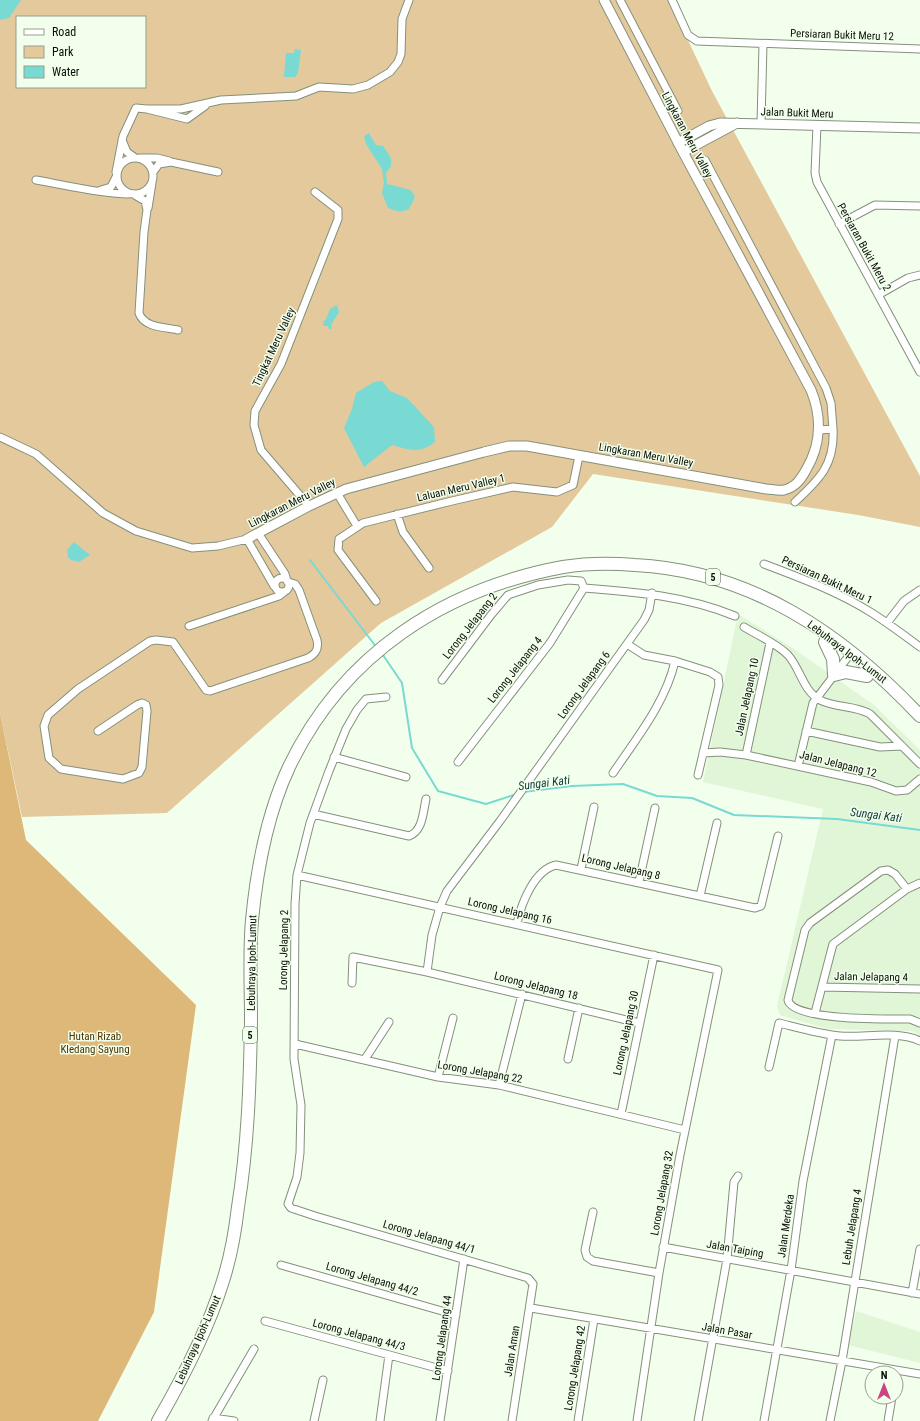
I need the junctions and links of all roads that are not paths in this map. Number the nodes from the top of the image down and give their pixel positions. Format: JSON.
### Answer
{"nodes":[{"id":1,"x":409,"y":0,"type":"edge"},
{"id":2,"x":604,"y":0,"type":"edge"},
{"id":3,"x":620,"y":0,"type":"edge"},
{"id":4,"x":672,"y":0,"type":"edge"},
{"id":5,"x":635,"y":31,"type":"junction"},
{"id":6,"x":623,"y":37,"type":"junction"},
{"id":7,"x":763,"y":44,"type":"junction"},
{"id":8,"x":920,"y":49,"type":"edge"},
{"id":9,"x":678,"y":111,"type":"dead end"},
{"id":10,"x":738,"y":123,"type":"junction"},
{"id":11,"x":761,"y":123,"type":"junction"},
{"id":12,"x":816,"y":125,"type":"junction"},
{"id":13,"x":920,"y":128,"type":"edge"},
{"id":14,"x":122,"y":140,"type":"junction"},
{"id":15,"x":678,"y":143,"type":"junction"},
{"id":16,"x":683,"y":152,"type":"junction"},
{"id":17,"x":137,"y":158,"type":"junction"},
{"id":18,"x":705,"y":160,"type":"dead end"},
{"id":19,"x":171,"y":162,"type":"junction"},
{"id":20,"x":153,"y":172,"type":"junction"},
{"id":21,"x":218,"y":172,"type":"dead end"},
{"id":22,"x":116,"y":175,"type":"junction"},
{"id":23,"x":36,"y":180,"type":"dead end"},
{"id":24,"x":152,"y":181,"type":"junction"},
{"id":25,"x":101,"y":190,"type":"junction"},
{"id":26,"x":315,"y":192,"type":"dead end"},
{"id":27,"x":132,"y":194,"type":"junction"},
{"id":28,"x":920,"y":206,"type":"edge"},
{"id":29,"x":147,"y":210,"type":"junction"},
{"id":30,"x":839,"y":224,"type":"junction"},
{"id":31,"x":750,"y":247,"type":"junction"},
{"id":32,"x":738,"y":254,"type":"junction"},
{"id":33,"x":920,"y":275,"type":"edge"},
{"id":34,"x":878,"y":295,"type":"junction"},
{"id":35,"x":178,"y":330,"type":"dead end"},
{"id":36,"x":919,"y":368,"type":"edge"},
{"id":37,"x":833,"y":429,"type":"junction"},
{"id":38,"x":819,"y":430,"type":"junction"},
{"id":39,"x":0,"y":437,"type":"edge"},
{"id":40,"x":579,"y":456,"type":"junction"},
{"id":41,"x":337,"y":493,"type":"junction"},
{"id":42,"x":795,"y":502,"type":"dead end"},
{"id":43,"x":309,"y":506,"type":"junction"},
{"id":44,"x":397,"y":514,"type":"junction"},
{"id":45,"x":357,"y":526,"type":"junction"},
{"id":46,"x":258,"y":533,"type":"junction"},
{"id":47,"x":248,"y":539,"type":"junction"},
{"id":48,"x":268,"y":550,"type":"junction"},
{"id":49,"x":256,"y":556,"type":"junction"},
{"id":50,"x":764,"y":564,"type":"dead end"},
{"id":51,"x":429,"y":568,"type":"dead end"},
{"id":52,"x":556,"y":569,"type":"junction"},
{"id":53,"x":287,"y":581,"type":"junction"},
{"id":54,"x":274,"y":587,"type":"junction"},
{"id":55,"x":584,"y":588,"type":"junction"},
{"id":56,"x":920,"y":590,"type":"edge"},
{"id":57,"x":284,"y":592,"type":"junction"},
{"id":58,"x":652,"y":594,"type":"junction"},
{"id":59,"x":301,"y":597,"type":"junction"},
{"id":60,"x":267,"y":599,"type":"junction"},
{"id":61,"x":376,"y":601,"type":"dead end"},
{"id":62,"x":735,"y":616,"type":"dead end"},
{"id":63,"x":886,"y":623,"type":"junction"},
{"id":64,"x":189,"y":626,"type":"dead end"},
{"id":65,"x":744,"y":627,"type":"dead end"},
{"id":66,"x":825,"y":642,"type":"junction"},
{"id":67,"x":770,"y":643,"type":"junction"},
{"id":68,"x":627,"y":644,"type":"junction"},
{"id":69,"x":920,"y":647,"type":"edge"},
{"id":70,"x":849,"y":656,"type":"junction"},
{"id":71,"x":674,"y":661,"type":"junction"},
{"id":72,"x":834,"y":675,"type":"junction"},
{"id":73,"x":867,"y":676,"type":"junction"},
{"id":74,"x":442,"y":680,"type":"dead end"},
{"id":75,"x":386,"y":697,"type":"dead end"},
{"id":76,"x":816,"y":698,"type":"junction"},
{"id":77,"x":920,"y":716,"type":"edge"},
{"id":78,"x":920,"y":723,"type":"edge"},
{"id":79,"x":98,"y":731,"type":"dead end"},
{"id":80,"x":806,"y":731,"type":"junction"},
{"id":81,"x":902,"y":746,"type":"junction"},
{"id":82,"x":703,"y":753,"type":"junction"},
{"id":83,"x":746,"y":755,"type":"junction"},
{"id":84,"x":334,"y":757,"type":"junction"},
{"id":85,"x":458,"y":762,"type":"dead end"},
{"id":86,"x":920,"y":764,"type":"edge"},
{"id":87,"x":798,"y":766,"type":"junction"},
{"id":88,"x":613,"y":773,"type":"dead end"},
{"id":89,"x":698,"y":775,"type":"dead end"},
{"id":90,"x":406,"y":777,"type":"dead end"},
{"id":91,"x":920,"y":779,"type":"edge"},
{"id":92,"x":426,"y":799,"type":"dead end"},
{"id":93,"x":594,"y":807,"type":"dead end"},
{"id":94,"x":655,"y":808,"type":"dead end"},
{"id":95,"x":313,"y":814,"type":"junction"},
{"id":96,"x":717,"y":823,"type":"dead end"},
{"id":97,"x":778,"y":836,"type":"dead end"},
{"id":98,"x":581,"y":869,"type":"junction"},
{"id":99,"x":297,"y":875,"type":"junction"},
{"id":100,"x":639,"y":882,"type":"junction"},
{"id":101,"x":920,"y":883,"type":"edge"},
{"id":102,"x":906,"y":889,"type":"junction"},
{"id":103,"x":700,"y":896,"type":"junction"},
{"id":104,"x":440,"y":906,"type":"junction"},
{"id":105,"x":517,"y":924,"type":"junction"},
{"id":106,"x":654,"y":955,"type":"junction"},
{"id":107,"x":718,"y":970,"type":"joint"},
{"id":108,"x":427,"y":972,"type":"junction"},
{"id":109,"x":352,"y":983,"type":"dead end"},
{"id":110,"x":822,"y":987,"type":"junction"},
{"id":111,"x":920,"y":989,"type":"edge"},
{"id":112,"x":522,"y":994,"type":"junction"},
{"id":113,"x":579,"y":1008,"type":"junction"},
{"id":114,"x":815,"y":1013,"type":"junction"},
{"id":115,"x":453,"y":1018,"type":"dead end"},
{"id":116,"x":389,"y":1022,"type":"dead end"},
{"id":117,"x":639,"y":1023,"type":"junction"},
{"id":118,"x":920,"y":1023,"type":"edge"},
{"id":119,"x":832,"y":1035,"type":"junction"},
{"id":120,"x":895,"y":1036,"type":"junction"},
{"id":121,"x":920,"y":1041,"type":"edge"},
{"id":122,"x":295,"y":1044,"type":"junction"},
{"id":123,"x":365,"y":1059,"type":"junction"},
{"id":124,"x":568,"y":1059,"type":"dead end"},
{"id":125,"x":769,"y":1067,"type":"dead end"},
{"id":126,"x":438,"y":1076,"type":"junction"},
{"id":127,"x":499,"y":1085,"type":"junction"},
{"id":128,"x":621,"y":1114,"type":"junction"},
{"id":129,"x":685,"y":1130,"type":"junction"},
{"id":130,"x":738,"y":1176,"type":"dead end"},
{"id":131,"x":593,"y":1212,"type":"dead end"},
{"id":132,"x":315,"y":1216,"type":"joint"},
{"id":133,"x":664,"y":1247,"type":"junction"},
{"id":134,"x":920,"y":1249,"type":"edge"},
{"id":135,"x":464,"y":1259,"type":"junction"},
{"id":136,"x":727,"y":1259,"type":"junction"},
{"id":137,"x":281,"y":1265,"type":"dead end"},
{"id":138,"x":791,"y":1270,"type":"junction"},
{"id":139,"x":659,"y":1273,"type":"junction"},
{"id":140,"x":855,"y":1282,"type":"junction"},
{"id":141,"x":533,"y":1284,"type":"joint"},
{"id":142,"x":916,"y":1294,"type":"edge"},
{"id":143,"x":531,"y":1308,"type":"junction"},
{"id":144,"x":456,"y":1315,"type":"junction"},
{"id":145,"x":594,"y":1319,"type":"junction"},
{"id":146,"x":265,"y":1321,"type":"dead end"},
{"id":147,"x":651,"y":1328,"type":"junction"},
{"id":148,"x":714,"y":1340,"type":"junction"},
{"id":149,"x":254,"y":1349,"type":"dead end"},
{"id":150,"x":776,"y":1351,"type":"junction"},
{"id":151,"x":389,"y":1355,"type":"junction"},
{"id":152,"x":842,"y":1361,"type":"junction"},
{"id":153,"x":864,"y":1365,"type":"edge"},
{"id":154,"x":448,"y":1372,"type":"junction"},
{"id":155,"x":904,"y":1373,"type":"edge"},
{"id":156,"x":920,"y":1374,"type":"edge"},
{"id":157,"x":323,"y":1380,"type":"dead end"},
{"id":158,"x":891,"y":1405,"type":"edge"},
{"id":159,"x":212,"y":1419,"type":"edge"},
{"id":160,"x":158,"y":1421,"type":"edge"},
{"id":161,"x":234,"y":1421,"type":"edge"},
{"id":162,"x":314,"y":1421,"type":"edge"},
{"id":163,"x":380,"y":1421,"type":"edge"},
{"id":164,"x":440,"y":1421,"type":"edge"},
{"id":165,"x":512,"y":1421,"type":"edge"},
{"id":166,"x":578,"y":1421,"type":"edge"},
{"id":167,"x":637,"y":1421,"type":"edge"},
{"id":168,"x":698,"y":1421,"type":"edge"},
{"id":169,"x":764,"y":1421,"type":"edge"},
{"id":170,"x":830,"y":1421,"type":"edge"},
{"id":171,"x":888,"y":1421,"type":"edge"}],
"edges":[{"from":1,"to":14,"type":"street"},
{"from":2,"to":6,"type":"street","name":"Lingkaran Meru Valley"},
{"from":3,"to":5,"type":"street"},
{"from":4,"to":7,"type":"street","name":"Persiaran Bukit Meru 12"},
{"from":5,"to":6,"type":"street"},
{"from":5,"to":9,"type":"street"},
{"from":6,"to":15,"type":"street","name":"Lingkaran Meru Valley"},
{"from":7,"to":8,"type":"street","name":"Persiaran Bukit Meru 12"},
{"from":7,"to":11,"type":"street"},
{"from":10,"to":11,"type":"street","name":"Jalan Bukit Meru"},
{"from":10,"to":15,"type":"street","name":"Jalan Bukit Meru"},
{"from":10,"to":16,"type":"street"},
{"from":11,"to":12,"type":"street","name":"Jalan Bukit Meru"},
{"from":12,"to":13,"type":"street","name":"Jalan Bukit Meru"},
{"from":12,"to":30,"type":"street","name":"Persiaran Bukit Meru 2"},
{"from":14,"to":17,"type":"street"},
{"from":14,"to":22,"type":"street"},
{"from":15,"to":16,"type":"street","name":"Lingkaran Meru Valley"},
{"from":16,"to":32,"type":"street","name":"Lingkaran Meru Valley"},
{"from":17,"to":19,"type":"street"},
{"from":17,"to":20,"type":"street"},
{"from":17,"to":22,"type":"street"},
{"from":18,"to":31,"type":"street"},
{"from":19,"to":20,"type":"street"},
{"from":19,"to":21,"type":"street"},
{"from":20,"to":24,"type":"street"},
{"from":22,"to":25,"type":"street"},
{"from":22,"to":27,"type":"street"},
{"from":23,"to":25,"type":"street"},
{"from":24,"to":27,"type":"street"},
{"from":24,"to":29,"type":"street"},
{"from":25,"to":27,"type":"street"},
{"from":26,"to":43,"type":"street","name":"Tingkat Meru Valley"},
{"from":27,"to":29,"type":"street"},
{"from":28,"to":30,"type":"street"},
{"from":29,"to":35,"type":"street"},
{"from":30,"to":34,"type":"street","name":"Persiaran Bukit Meru 2"},
{"from":31,"to":32,"type":"street"},
{"from":31,"to":37,"type":"street"},
{"from":32,"to":38,"type":"street","name":"Lingkaran Meru Valley"},
{"from":33,"to":34,"type":"street"},
{"from":34,"to":36,"type":"street","name":"Persiaran Bukit Meru 2"},
{"from":37,"to":38,"type":"street"},
{"from":37,"to":42,"type":"street"},
{"from":38,"to":40,"type":"street","name":"Lingkaran Meru Valley"},
{"from":39,"to":47,"type":"street","name":"Lingkaran Meru Valley"},
{"from":40,"to":41,"type":"street","name":"Lingkaran Meru Valley"},
{"from":40,"to":44,"type":"street","name":"Laluan Meru Valley 1"},
{"from":41,"to":43,"type":"street","name":"Lingkaran Meru Valley"},
{"from":41,"to":45,"type":"street"},
{"from":43,"to":46,"type":"street","name":"Lingkaran Meru Valley"},
{"from":44,"to":45,"type":"street","name":"Laluan Meru Valley 1"},
{"from":44,"to":51,"type":"street"},
{"from":45,"to":61,"type":"street","name":"Laluan Meru Valley 1"},
{"from":46,"to":47,"type":"street","name":"Lingkaran Meru Valley"},
{"from":46,"to":48,"type":"street"},
{"from":47,"to":49,"type":"street"},
{"from":48,"to":49,"type":"street"},
{"from":48,"to":53,"type":"street"},
{"from":49,"to":54,"type":"street"},
{"from":50,"to":63,"type":"street","name":"Persiaran Bukit Meru 1"},
{"from":52,"to":66,"type":"highway","name":"Lebuhraya Ipoh-Lumut","number":"5"},
{"from":52,"to":70,"type":"highway","name":"Lebuhraya Ipoh-Lumut","number":"5"},
{"from":52,"to":160,"type":"highway","name":"Lebuhraya Ipoh-Lumut","number":"5"},
{"from":53,"to":54,"type":"street"},
{"from":53,"to":57,"type":"street"},
{"from":53,"to":59,"type":"street"},
{"from":54,"to":57,"type":"street"},
{"from":54,"to":60,"type":"street"},
{"from":55,"to":58,"type":"street"},
{"from":55,"to":74,"type":"street","name":"Lorong Jelapang 2"},
{"from":55,"to":85,"type":"street","name":"Lorong Jelapang 4"},
{"from":56,"to":63,"type":"street"},
{"from":57,"to":59,"type":"street"},
{"from":57,"to":60,"type":"street"},
{"from":58,"to":62,"type":"street"},
{"from":58,"to":68,"type":"street","name":"Lorong Jelapang 6"},
{"from":59,"to":79,"type":"street"},
{"from":60,"to":64,"type":"street"},
{"from":63,"to":69,"type":"street","name":"Persiaran Bukit Meru 1"},
{"from":65,"to":67,"type":"street"},
{"from":66,"to":70,"type":"highway","name":"Lebuhraya Ipoh-Lumut","number":"5"},
{"from":66,"to":72,"type":"highway"},
{"from":67,"to":76,"type":"street"},
{"from":67,"to":83,"type":"street","name":"Jalan Jelapang 10"},
{"from":68,"to":71,"type":"street"},
{"from":68,"to":104,"type":"street","name":"Lorong Jelapang 6"},
{"from":70,"to":72,"type":"street"},
{"from":70,"to":73,"type":"highway","name":"Lebuhraya Ipoh-Lumut","number":"5"},
{"from":70,"to":77,"type":"highway","name":"Lebuhraya Ipoh-Lumut","number":"5"},
{"from":71,"to":82,"type":"street"},
{"from":71,"to":88,"type":"street"},
{"from":72,"to":73,"type":"highway"},
{"from":72,"to":76,"type":"street"},
{"from":73,"to":78,"type":"highway","name":"Lebuhraya Ipoh-Lumut","number":"5"},
{"from":75,"to":84,"type":"street","name":"Lorong Jelapang 2"},
{"from":76,"to":80,"type":"street"},
{"from":76,"to":81,"type":"street"},
{"from":80,"to":81,"type":"street"},
{"from":80,"to":87,"type":"street"},
{"from":81,"to":86,"type":"street"},
{"from":82,"to":83,"type":"street","name":"Jalan Jelapang 12"},
{"from":82,"to":89,"type":"street"},
{"from":83,"to":87,"type":"street","name":"Jalan Jelapang 12"},
{"from":84,"to":90,"type":"street"},
{"from":84,"to":95,"type":"street","name":"Lorong Jelapang 2"},
{"from":87,"to":91,"type":"street","name":"Jalan Jelapang 12"},
{"from":92,"to":95,"type":"street"},
{"from":93,"to":98,"type":"street"},
{"from":94,"to":100,"type":"street"},
{"from":95,"to":99,"type":"street","name":"Lorong Jelapang 2"},
{"from":96,"to":103,"type":"street"},
{"from":97,"to":103,"type":"street","name":"Lorong Jelapang 8"},
{"from":98,"to":100,"type":"street","name":"Lorong Jelapang 8"},
{"from":98,"to":105,"type":"street","name":"Lorong Jelapang 8"},
{"from":99,"to":104,"type":"street","name":"Lorong Jelapang 16"},
{"from":99,"to":122,"type":"street","name":"Lorong Jelapang 2"},
{"from":100,"to":103,"type":"street","name":"Lorong Jelapang 8"},
{"from":101,"to":102,"type":"street"},
{"from":102,"to":110,"type":"street"},
{"from":102,"to":114,"type":"street"},
{"from":104,"to":105,"type":"street","name":"Lorong Jelapang 16"},
{"from":104,"to":108,"type":"street"},
{"from":105,"to":106,"type":"street","name":"Lorong Jelapang 16"},
{"from":106,"to":107,"type":"street","name":"Lorong Jelapang 16"},
{"from":106,"to":117,"type":"street","name":"Lorong Jelapang 30"},
{"from":107,"to":129,"type":"street","name":"Lorong Jelapang 32"},
{"from":108,"to":109,"type":"street","name":"Lorong Jelapang 18"},
{"from":108,"to":112,"type":"street","name":"Lorong Jelapang 18"},
{"from":110,"to":111,"type":"street","name":"Jalan Jelapang 4"},
{"from":110,"to":114,"type":"street"},
{"from":112,"to":113,"type":"street","name":"Lorong Jelapang 18"},
{"from":112,"to":127,"type":"street"},
{"from":113,"to":117,"type":"street","name":"Lorong Jelapang 18"},
{"from":113,"to":124,"type":"street"},
{"from":114,"to":118,"type":"street"},
{"from":115,"to":126,"type":"street"},
{"from":116,"to":123,"type":"street"},
{"from":117,"to":128,"type":"street","name":"Lorong Jelapang 30"},
{"from":119,"to":120,"type":"street"},
{"from":119,"to":125,"type":"street"},
{"from":119,"to":138,"type":"street","name":"Jalan Merdeka"},
{"from":120,"to":121,"type":"street"},
{"from":120,"to":140,"type":"street","name":"Lebuh Jelapang 4"},
{"from":122,"to":123,"type":"street","name":"Lorong Jelapang 22"},
{"from":122,"to":132,"type":"street","name":"Lorong Jelapang 2"},
{"from":123,"to":126,"type":"street","name":"Lorong Jelapang 22"},
{"from":126,"to":127,"type":"street","name":"Lorong Jelapang 22"},
{"from":127,"to":128,"type":"street","name":"Lorong Jelapang 22"},
{"from":128,"to":129,"type":"street","name":"Lorong Jelapang 22"},
{"from":129,"to":133,"type":"street","name":"Lorong Jelapang 32"},
{"from":130,"to":136,"type":"street"},
{"from":131,"to":139,"type":"street"},
{"from":132,"to":135,"type":"street","name":"Lorong Jelapang 44/1"},
{"from":133,"to":136,"type":"street","name":"Jalan Taiping"},
{"from":133,"to":139,"type":"street","name":"Lorong Jelapang 32"},
{"from":134,"to":142,"type":"street"},
{"from":135,"to":141,"type":"street","name":"Lorong Jelapang 44/1"},
{"from":135,"to":144,"type":"street","name":"Lorong Jelapang 44"},
{"from":136,"to":138,"type":"street","name":"Jalan Taiping"},
{"from":136,"to":148,"type":"street"},
{"from":137,"to":144,"type":"street","name":"Lorong Jelapang 44/2"},
{"from":138,"to":140,"type":"street","name":"Jalan Taiping"},
{"from":138,"to":150,"type":"street","name":"Jalan Merdeka"},
{"from":139,"to":147,"type":"street","name":"Lorong Jelapang 32"},
{"from":140,"to":142,"type":"street","name":"Jalan Taiping"},
{"from":140,"to":152,"type":"street","name":"Lebuh Jelapang 4"},
{"from":141,"to":143,"type":"street","name":"Jalan Aman"},
{"from":143,"to":145,"type":"street","name":"Jalan Pasar"},
{"from":143,"to":165,"type":"street","name":"Jalan Aman"},
{"from":144,"to":154,"type":"street","name":"Lorong Jelapang 44"},
{"from":145,"to":147,"type":"street","name":"Jalan Pasar"},
{"from":145,"to":166,"type":"street","name":"Lorong Jelapang 42"},
{"from":146,"to":151,"type":"street","name":"Lorong Jelapang 44/3"},
{"from":147,"to":148,"type":"street","name":"Jalan Pasar"},
{"from":147,"to":167,"type":"street","name":"Lorong Jelapang 32"},
{"from":148,"to":150,"type":"street","name":"Jalan Pasar"},
{"from":148,"to":168,"type":"street"},
{"from":149,"to":159,"type":"street"},
{"from":150,"to":152,"type":"street","name":"Jalan Pasar"},
{"from":150,"to":169,"type":"street","name":"Jalan Merdeka"},
{"from":151,"to":154,"type":"street","name":"Lorong Jelapang 44/3"},
{"from":151,"to":163,"type":"street"},
{"from":152,"to":153,"type":"street","name":"Jalan Pasar"},
{"from":152,"to":170,"type":"street","name":"Lebuh Jelapang 4"},
{"from":154,"to":164,"type":"street","name":"Lorong Jelapang 44"},
{"from":155,"to":156,"type":"street","name":"Jalan Pasar"},
{"from":157,"to":162,"type":"street"},
{"from":158,"to":171,"type":"street"},
{"from":159,"to":161,"type":"street"}]}
